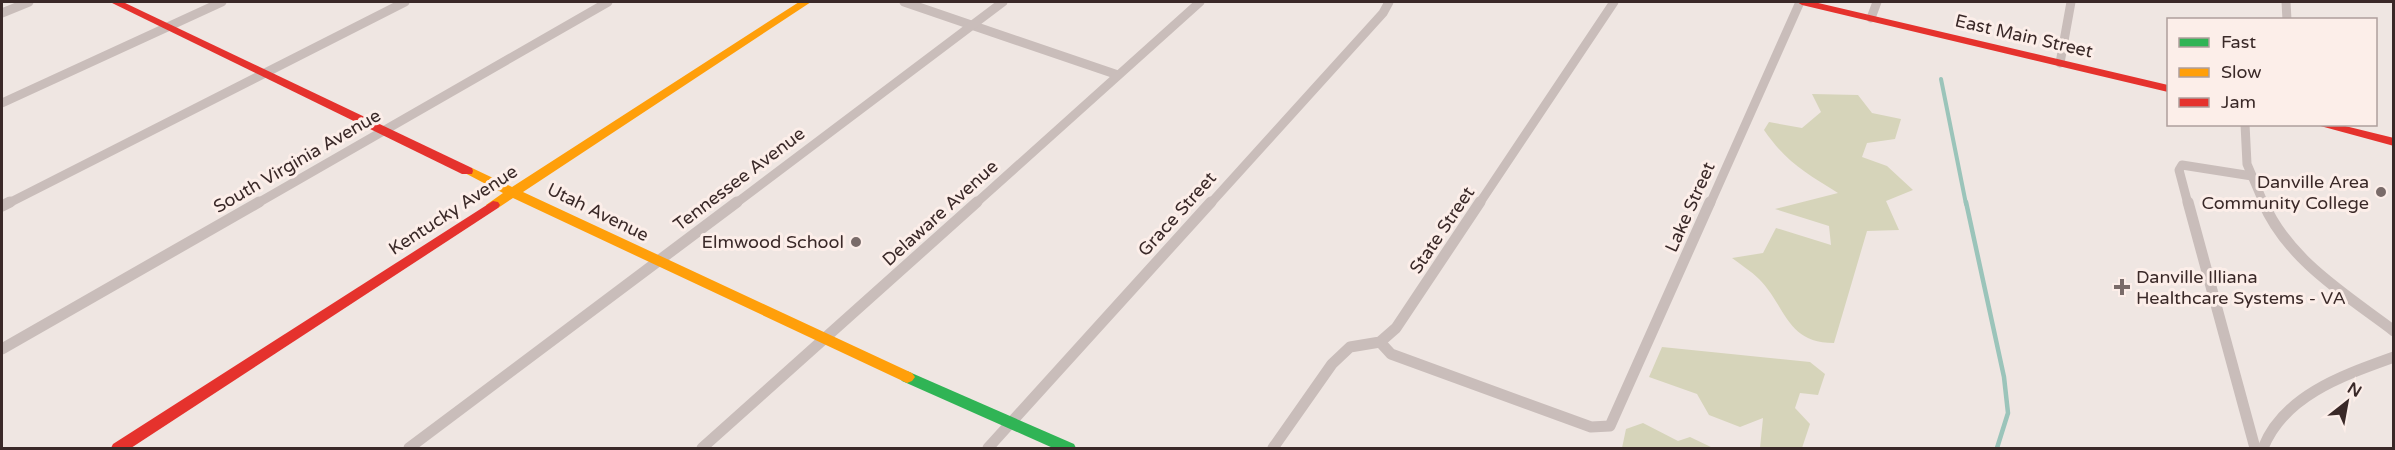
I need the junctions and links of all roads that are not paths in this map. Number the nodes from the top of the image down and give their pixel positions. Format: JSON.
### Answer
{"nodes":[{"id":1,"x":29,"y":2,"type":"edge"},
{"id":2,"x":115,"y":2,"type":"edge"},
{"id":3,"x":222,"y":2,"type":"edge"},
{"id":4,"x":405,"y":2,"type":"edge"},
{"id":5,"x":608,"y":2,"type":"edge"},
{"id":6,"x":806,"y":2,"type":"edge"},
{"id":7,"x":904,"y":2,"type":"edge"},
{"id":8,"x":1003,"y":2,"type":"edge"},
{"id":9,"x":1200,"y":2,"type":"edge"},
{"id":10,"x":1389,"y":2,"type":"edge"},
{"id":11,"x":1614,"y":2,"type":"edge"},
{"id":12,"x":1801,"y":2,"type":"edge"},
{"id":13,"x":1877,"y":2,"type":"edge"},
{"id":14,"x":2071,"y":2,"type":"edge"},
{"id":15,"x":2286,"y":2,"type":"edge"},
{"id":16,"x":2,"y":13,"type":"edge"},
{"id":17,"x":1871,"y":18,"type":"junction"},
{"id":18,"x":2287,"y":18,"type":"edge"},
{"id":19,"x":168,"y":26,"type":"junction"},
{"id":20,"x":972,"y":26,"type":"junction"},
{"id":21,"x":2060,"y":63,"type":"junction"},
{"id":22,"x":264,"y":73,"type":"junction"},
{"id":23,"x":1118,"y":75,"type":"junction"},
{"id":24,"x":2167,"y":88,"type":"edge"},
{"id":25,"x":2,"y":103,"type":"edge"},
{"id":26,"x":2245,"y":126,"type":"edge"},
{"id":27,"x":2327,"y":126,"type":"edge"},
{"id":28,"x":386,"y":129,"type":"junction"},
{"id":29,"x":2394,"y":142,"type":"edge"},
{"id":30,"x":2252,"y":176,"type":"junction"},
{"id":31,"x":514,"y":192,"type":"junction"},
{"id":32,"x":2,"y":206,"type":"edge"},
{"id":33,"x":658,"y":261,"type":"junction"},
{"id":34,"x":2394,"y":331,"type":"edge"},
{"id":35,"x":823,"y":341,"type":"junction"},
{"id":36,"x":1380,"y":342,"type":"junction"},
{"id":37,"x":2,"y":348,"type":"edge"},
{"id":38,"x":2394,"y":357,"type":"edge"},
{"id":39,"x":1010,"y":424,"type":"junction"},
{"id":40,"x":119,"y":448,"type":"edge"},
{"id":41,"x":410,"y":448,"type":"edge"},
{"id":42,"x":702,"y":448,"type":"edge"},
{"id":43,"x":988,"y":448,"type":"edge"},
{"id":44,"x":1068,"y":448,"type":"edge"},
{"id":45,"x":1273,"y":448,"type":"edge"},
{"id":46,"x":2255,"y":448,"type":"edge"},
{"id":47,"x":2263,"y":448,"type":"edge"}],
"edges":[{"from":1,"to":16,"type":"street"},
{"from":2,"to":19,"type":"street","name":"Utah Avenue"},
{"from":3,"to":19,"type":"street"},
{"from":4,"to":22,"type":"street"},
{"from":5,"to":28,"type":"street","name":"South Virginia Avenue"},
{"from":6,"to":31,"type":"street","name":"Kentucky Avenue"},
{"from":7,"to":20,"type":"street"},
{"from":8,"to":20,"type":"street","name":"Tennessee Avenue"},
{"from":9,"to":23,"type":"street","name":"Delaware Avenue"},
{"from":10,"to":39,"type":"street","name":"Grace Street"},
{"from":11,"to":36,"type":"street","name":"State Street"},
{"from":12,"to":17,"type":"street","name":"East Main Street"},
{"from":12,"to":36,"type":"street","name":"Lake Street"},
{"from":13,"to":17,"type":"street"},
{"from":14,"to":21,"type":"street"},
{"from":15,"to":18,"type":"street"},
{"from":17,"to":21,"type":"street","name":"East Main Street"},
{"from":19,"to":22,"type":"street","name":"Utah Avenue"},
{"from":19,"to":25,"type":"street"},
{"from":20,"to":23,"type":"street"},
{"from":20,"to":33,"type":"street","name":"Tennessee Avenue"},
{"from":21,"to":24,"type":"street","name":"East Main Street"},
{"from":22,"to":28,"type":"street","name":"Utah Avenue"},
{"from":22,"to":32,"type":"street"},
{"from":23,"to":35,"type":"street","name":"Delaware Avenue"},
{"from":26,"to":30,"type":"street"},
{"from":27,"to":29,"type":"street"},
{"from":28,"to":31,"type":"street","name":"Utah Avenue"},
{"from":28,"to":37,"type":"street","name":"South Virginia Avenue"},
{"from":30,"to":34,"type":"street"},
{"from":30,"to":46,"type":"street"},
{"from":31,"to":33,"type":"street","name":"Utah Avenue"},
{"from":31,"to":40,"type":"street","name":"Kentucky Avenue"},
{"from":33,"to":35,"type":"street","name":"Utah Avenue"},
{"from":33,"to":41,"type":"street","name":"Tennessee Avenue"},
{"from":35,"to":39,"type":"street","name":"Utah Avenue"},
{"from":35,"to":42,"type":"street","name":"Delaware Avenue"},
{"from":36,"to":45,"type":"street"},
{"from":38,"to":47,"type":"street"},
{"from":39,"to":43,"type":"street","name":"Grace Street"},
{"from":39,"to":44,"type":"street","name":"Utah Avenue"}]}
